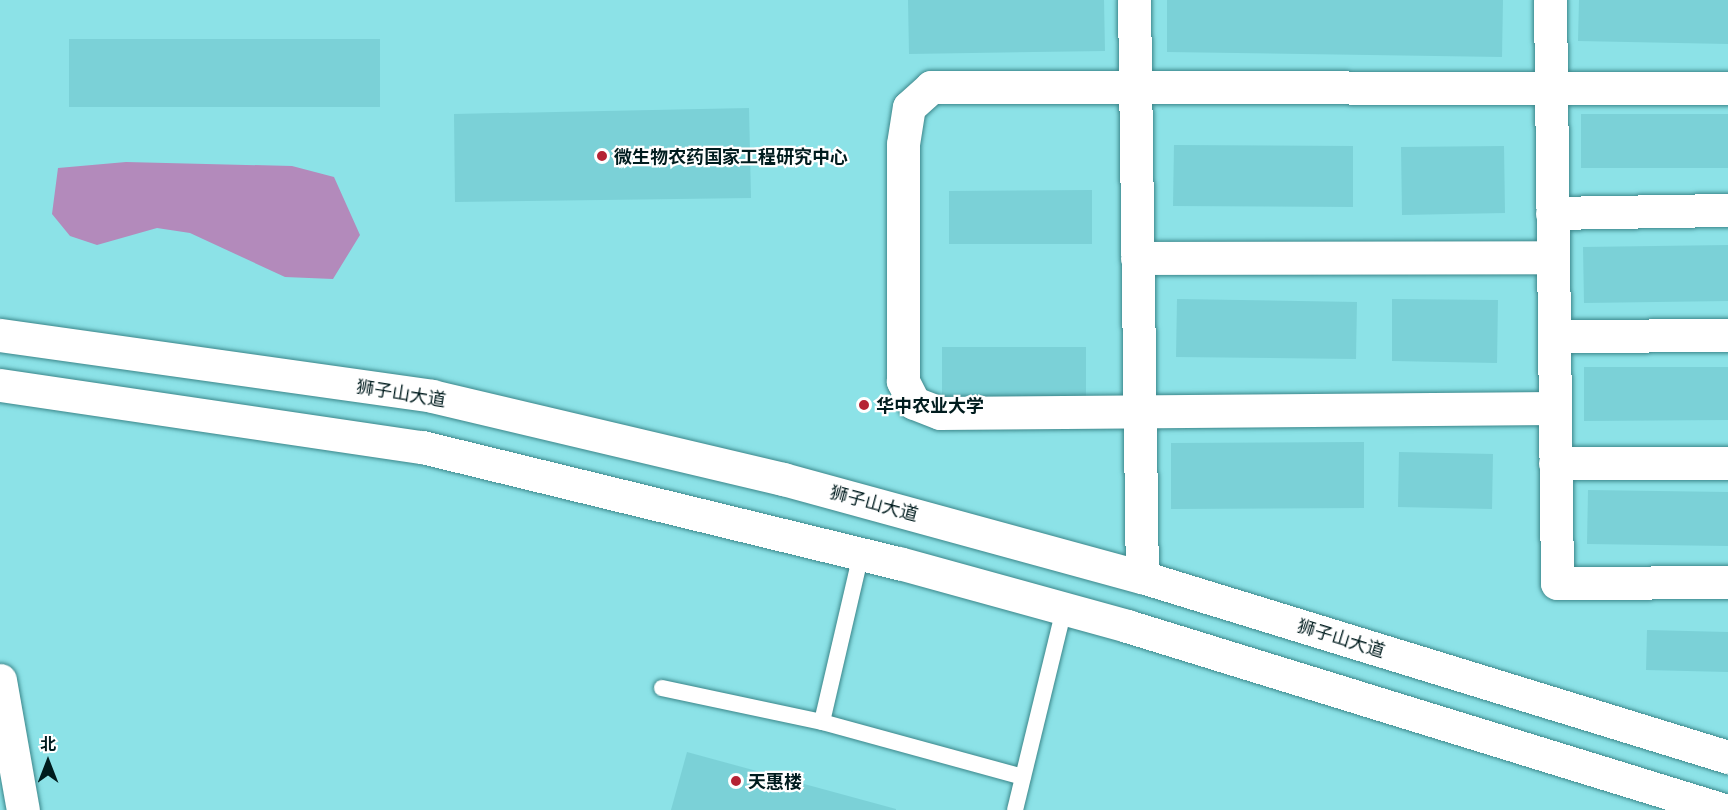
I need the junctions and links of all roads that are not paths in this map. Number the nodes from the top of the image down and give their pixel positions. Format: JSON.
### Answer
{"nodes":[{"id":1,"x":1134,"y":0,"type":"edge"},
{"id":2,"x":1550,"y":0,"type":"edge"},
{"id":3,"x":1728,"y":88,"type":"edge"},
{"id":4,"x":1135,"y":89,"type":"junction"},
{"id":5,"x":1550,"y":90,"type":"junction"},
{"id":6,"x":1728,"y":210,"type":"edge"},
{"id":7,"x":1552,"y":213,"type":"junction"},
{"id":8,"x":1552,"y":257,"type":"junction"},
{"id":9,"x":1137,"y":258,"type":"junction"},
{"id":10,"x":0,"y":335,"type":"edge"},
{"id":11,"x":1728,"y":335,"type":"edge"},
{"id":12,"x":1554,"y":336,"type":"junction"},
{"id":13,"x":0,"y":385,"type":"edge"},
{"id":14,"x":1555,"y":408,"type":"junction"},
{"id":15,"x":1138,"y":413,"type":"junction"},
{"id":16,"x":1556,"y":463,"type":"junction"},
{"id":17,"x":1728,"y":464,"type":"edge"},
{"id":18,"x":861,"y":554,"type":"junction"},
{"id":19,"x":1142,"y":577,"type":"junction"},
{"id":20,"x":1728,"y":582,"type":"edge"},
{"id":21,"x":1064,"y":609,"type":"junction"},
{"id":22,"x":0,"y":680,"type":"edge"},
{"id":23,"x":662,"y":688,"type":"dead end"},
{"id":24,"x":822,"y":722,"type":"junction"},
{"id":25,"x":1728,"y":757,"type":"edge"},
{"id":26,"x":1023,"y":777,"type":"junction"},
{"id":27,"x":23,"y":810,"type":"edge"},
{"id":28,"x":1015,"y":810,"type":"edge"},
{"id":29,"x":1724,"y":810,"type":"edge"}],
"edges":[{"from":1,"to":4,"type":"street"},
{"from":2,"to":5,"type":"street"},
{"from":3,"to":5,"type":"street"},
{"from":4,"to":5,"type":"street"},
{"from":4,"to":9,"type":"street"},
{"from":4,"to":15,"type":"street"},
{"from":5,"to":7,"type":"street"},
{"from":6,"to":7,"type":"street"},
{"from":7,"to":8,"type":"street"},
{"from":8,"to":9,"type":"street"},
{"from":8,"to":12,"type":"street"},
{"from":9,"to":15,"type":"street"},
{"from":10,"to":19,"type":"street","name":"狮子山大道"},
{"from":11,"to":12,"type":"street"},
{"from":12,"to":14,"type":"street"},
{"from":13,"to":18,"type":"street"},
{"from":14,"to":15,"type":"street"},
{"from":14,"to":16,"type":"street"},
{"from":15,"to":19,"type":"street"},
{"from":16,"to":17,"type":"street"},
{"from":16,"to":20,"type":"street"},
{"from":18,"to":21,"type":"street"},
{"from":18,"to":24,"type":"lane"},
{"from":19,"to":25,"type":"street","name":"狮子山大道"},
{"from":21,"to":26,"type":"lane"},
{"from":21,"to":29,"type":"street"},
{"from":22,"to":27,"type":"street"},
{"from":23,"to":24,"type":"lane"},
{"from":24,"to":26,"type":"lane"},
{"from":26,"to":28,"type":"lane"}]}
